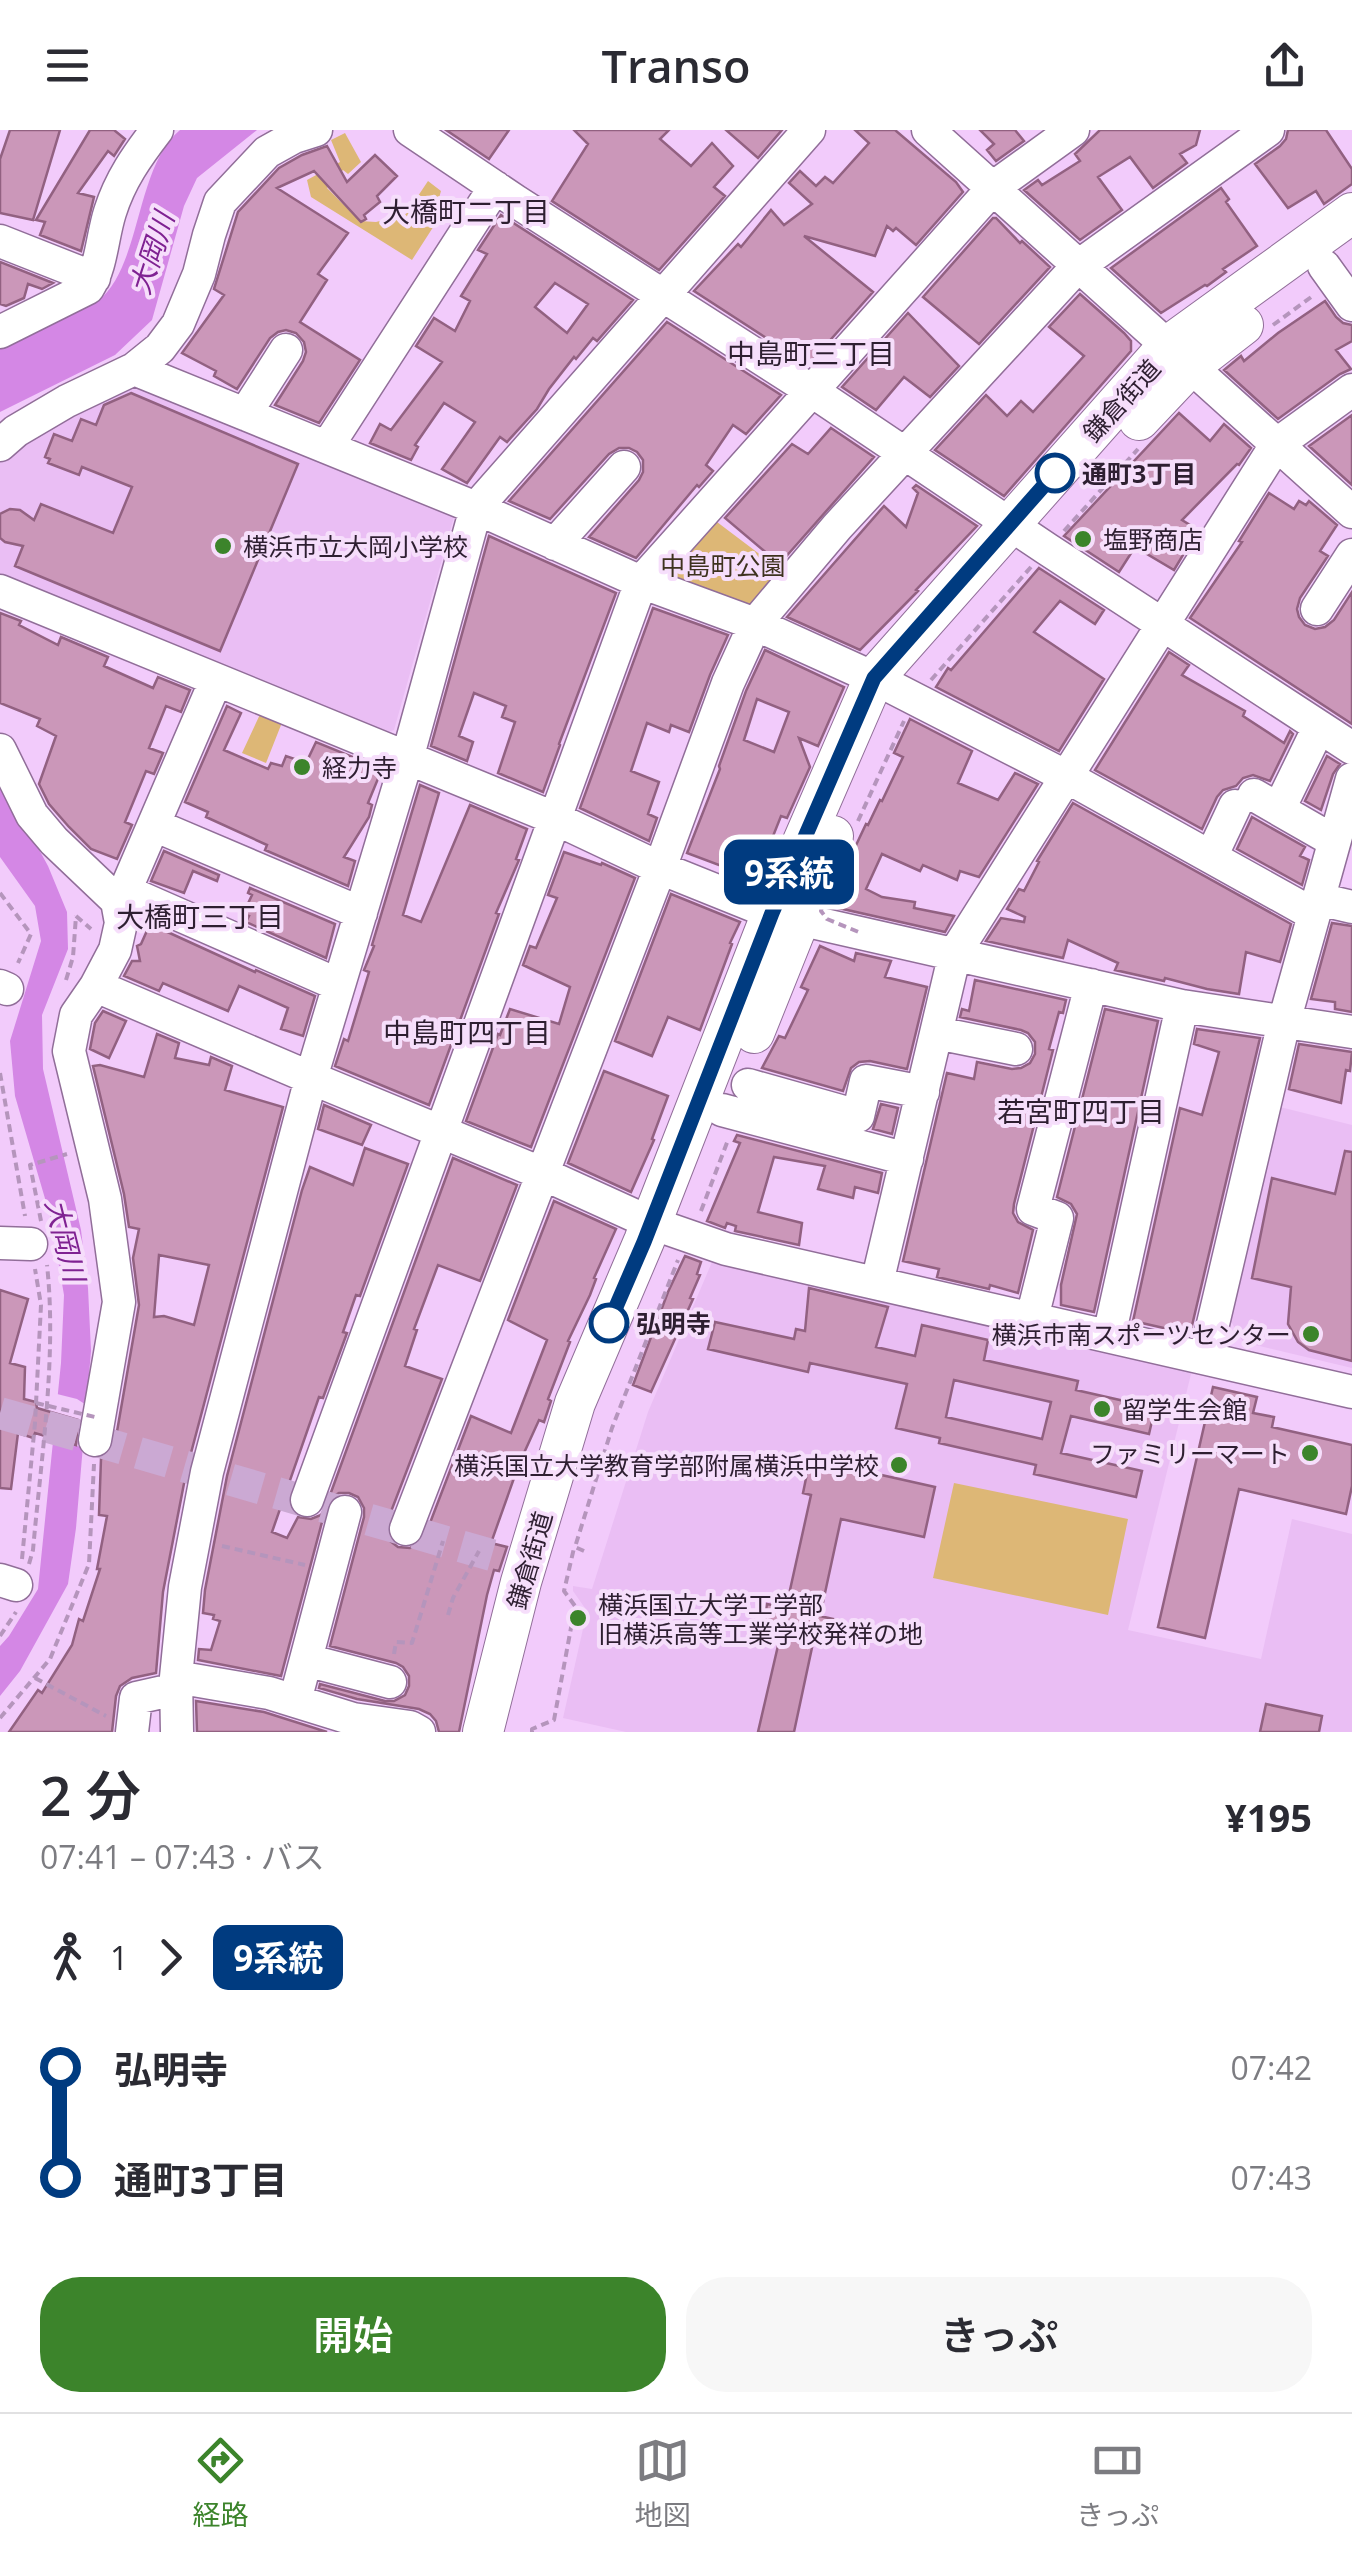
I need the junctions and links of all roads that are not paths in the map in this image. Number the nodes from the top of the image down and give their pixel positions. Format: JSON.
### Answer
{"nodes":[{"id":1,"x":157,"y":130,"type":"edge"},
{"id":2,"x":316,"y":130,"type":"edge"},
{"id":3,"x":410,"y":130,"type":"edge"},
{"id":4,"x":808,"y":130,"type":"edge"},
{"id":5,"x":928,"y":130,"type":"edge"},
{"id":6,"x":1073,"y":130,"type":"edge"},
{"id":7,"x":1268,"y":130,"type":"edge"},
{"id":8,"x":495,"y":188,"type":"junction"},
{"id":9,"x":994,"y":188,"type":"junction"},
{"id":10,"x":1352,"y":213,"type":"edge"},
{"id":11,"x":0,"y":241,"type":"edge"},
{"id":12,"x":1338,"y":256,"type":"edge"},
{"id":13,"x":1077,"y":267,"type":"junction"},
{"id":14,"x":94,"y":278,"type":"junction"},
{"id":15,"x":665,"y":295,"type":"junction"},
{"id":16,"x":1352,"y":306,"type":"edge"},
{"id":17,"x":0,"y":332,"type":"edge"},
{"id":18,"x":286,"y":350,"type":"dead end"},
{"id":19,"x":1179,"y":356,"type":"junction"},
{"id":20,"x":134,"y":369,"type":"junction"},
{"id":21,"x":1352,"y":390,"type":"edge"},
{"id":22,"x":812,"y":391,"type":"junction"},
{"id":23,"x":246,"y":414,"type":"junction"},
{"id":24,"x":1276,"y":445,"type":"junction"},
{"id":25,"x":0,"y":446,"type":"edge"},
{"id":26,"x":328,"y":447,"type":"junction"},
{"id":27,"x":905,"y":453,"type":"junction"},
{"id":28,"x":624,"y":467,"type":"dead end"},
{"id":29,"x":476,"y":508,"type":"junction"},
{"id":30,"x":1352,"y":512,"type":"edge"},
{"id":31,"x":1020,"y":530,"type":"junction"},
{"id":32,"x":555,"y":544,"type":"junction"},
{"id":33,"x":1352,"y":555,"type":"edge"},
{"id":34,"x":641,"y":582,"type":"junction"},
{"id":35,"x":0,"y":591,"type":"edge"},
{"id":36,"x":1317,"y":609,"type":"dead end"},
{"id":37,"x":755,"y":624,"type":"junction"},
{"id":38,"x":1163,"y":624,"type":"junction"},
{"id":39,"x":216,"y":680,"type":"junction"},
{"id":40,"x":885,"y":684,"type":"junction"},
{"id":41,"x":1319,"y":727,"type":"junction"},
{"id":42,"x":1352,"y":748,"type":"edge"},
{"id":43,"x":0,"y":750,"type":"edge"},
{"id":44,"x":407,"y":760,"type":"junction"},
{"id":45,"x":1067,"y":777,"type":"junction"},
{"id":46,"x":1352,"y":780,"type":"edge"},
{"id":47,"x":1256,"y":803,"type":"junction"},
{"id":48,"x":554,"y":818,"type":"junction"},
{"id":49,"x":154,"y":825,"type":"junction"},
{"id":50,"x":1334,"y":840,"type":"junction"},
{"id":51,"x":1211,"y":857,"type":"junction"},
{"id":52,"x":660,"y":868,"type":"junction"},
{"id":53,"x":121,"y":896,"type":"junction"},
{"id":54,"x":791,"y":904,"type":"junction"},
{"id":55,"x":1316,"y":907,"type":"junction"},
{"id":56,"x":1352,"y":907,"type":"edge"},
{"id":57,"x":361,"y":913,"type":"junction"},
{"id":58,"x":955,"y":953,"type":"junction"},
{"id":59,"x":339,"y":985,"type":"junction"},
{"id":60,"x":1090,"y":985,"type":"junction"},
{"id":61,"x":96,"y":986,"type":"junction"},
{"id":62,"x":1182,"y":1006,"type":"junction"},
{"id":63,"x":1284,"y":1022,"type":"junction"},
{"id":64,"x":1352,"y":1032,"type":"edge"},
{"id":65,"x":937,"y":1033,"type":"junction"},
{"id":66,"x":1016,"y":1050,"type":"dead end"},
{"id":67,"x":311,"y":1078,"type":"junction"},
{"id":68,"x":923,"y":1092,"type":"junction"},
{"id":69,"x":735,"y":1098,"type":"junction"},
{"id":70,"x":440,"y":1130,"type":"junction"},
{"id":71,"x":907,"y":1158,"type":"junction"},
{"id":72,"x":541,"y":1173,"type":"junction"},
{"id":73,"x":668,"y":1235,"type":"junction"},
{"id":74,"x":878,"y":1283,"type":"junction"},
{"id":75,"x":1032,"y":1318,"type":"junction"},
{"id":76,"x":1110,"y":1336,"type":"junction"},
{"id":77,"x":1205,"y":1358,"type":"junction"},
{"id":78,"x":1352,"y":1392,"type":"edge"},
{"id":79,"x":97,"y":1429,"type":"road end"},
{"id":80,"x":307,"y":1500,"type":"dead end"},
{"id":81,"x":345,"y":1512,"type":"dead end"},
{"id":82,"x":406,"y":1530,"type":"dead end"},
{"id":83,"x":306,"y":1660,"type":"junction"},
{"id":84,"x":390,"y":1682,"type":"road end"},
{"id":85,"x":176,"y":1683,"type":"junction"},
{"id":86,"x":295,"y":1701,"type":"junction"},
{"id":87,"x":132,"y":1731,"type":"edge"},
{"id":88,"x":176,"y":1732,"type":"edge"},
{"id":89,"x":418,"y":1732,"type":"edge"},
{"id":90,"x":483,"y":1732,"type":"edge"},
{"id":91,"x":508,"y":1732,"type":"edge"}],
"edges":[{"from":1,"to":14,"type":"street"},
{"from":2,"to":20,"type":"street"},
{"from":3,"to":8,"type":"street"},
{"from":4,"to":15,"type":"street"},
{"from":5,"to":9,"type":"street"},
{"from":6,"to":9,"type":"street"},
{"from":7,"to":13,"type":"street"},
{"from":8,"to":15,"type":"street"},
{"from":8,"to":26,"type":"street"},
{"from":9,"to":13,"type":"street"},
{"from":9,"to":22,"type":"street"},
{"from":10,"to":19,"type":"main road","name":"鎌倉街道"},
{"from":11,"to":14,"type":"street"},
{"from":12,"to":16,"type":"street"},
{"from":12,"to":19,"type":"main road","name":"鎌倉街道"},
{"from":13,"to":19,"type":"street"},
{"from":13,"to":27,"type":"street"},
{"from":14,"to":17,"type":"street"},
{"from":15,"to":22,"type":"street"},
{"from":15,"to":29,"type":"street"},
{"from":18,"to":23,"type":"street"},
{"from":19,"to":24,"type":"street"},
{"from":19,"to":31,"type":"main road","name":"鎌倉街道"},
{"from":20,"to":23,"type":"street"},
{"from":20,"to":25,"type":"street"},
{"from":21,"to":24,"type":"street"},
{"from":22,"to":27,"type":"street"},
{"from":22,"to":34,"type":"street"},
{"from":23,"to":26,"type":"street"},
{"from":24,"to":30,"type":"street"},
{"from":24,"to":38,"type":"street"},
{"from":26,"to":29,"type":"street"},
{"from":27,"to":31,"type":"street"},
{"from":27,"to":37,"type":"street"},
{"from":28,"to":32,"type":"street"},
{"from":29,"to":32,"type":"street"},
{"from":29,"to":44,"type":"street"},
{"from":31,"to":38,"type":"street"},
{"from":31,"to":40,"type":"main road","name":"鎌倉街道"},
{"from":32,"to":34,"type":"street"},
{"from":33,"to":36,"type":"street"},
{"from":34,"to":37,"type":"street"},
{"from":34,"to":48,"type":"street"},
{"from":35,"to":39,"type":"street"},
{"from":37,"to":40,"type":"street"},
{"from":37,"to":52,"type":"street"},
{"from":38,"to":41,"type":"street"},
{"from":38,"to":45,"type":"street"},
{"from":39,"to":44,"type":"street"},
{"from":39,"to":49,"type":"street"},
{"from":40,"to":45,"type":"street"},
{"from":40,"to":54,"type":"main road","name":"鎌倉街道"},
{"from":41,"to":42,"type":"street"},
{"from":41,"to":47,"type":"street"},
{"from":43,"to":53,"type":"street"},
{"from":44,"to":48,"type":"street"},
{"from":44,"to":57,"type":"street"},
{"from":45,"to":51,"type":"street"},
{"from":45,"to":58,"type":"street"},
{"from":46,"to":50,"type":"street"},
{"from":47,"to":50,"type":"street"},
{"from":47,"to":51,"type":"street"},
{"from":48,"to":52,"type":"street"},
{"from":48,"to":70,"type":"street"},
{"from":49,"to":53,"type":"street"},
{"from":49,"to":57,"type":"street"},
{"from":50,"to":55,"type":"street"},
{"from":51,"to":55,"type":"street"},
{"from":52,"to":54,"type":"street"},
{"from":52,"to":72,"type":"street"},
{"from":53,"to":59,"type":"street"},
{"from":53,"to":61,"type":"street"},
{"from":54,"to":58,"type":"street"},
{"from":54,"to":69,"type":"main road","name":"鎌倉街道"},
{"from":54,"to":73,"type":"main road","name":"鎌倉街道"},
{"from":55,"to":56,"type":"street"},
{"from":55,"to":63,"type":"street"},
{"from":57,"to":59,"type":"street"},
{"from":58,"to":60,"type":"street"},
{"from":58,"to":65,"type":"street"},
{"from":59,"to":67,"type":"street"},
{"from":60,"to":62,"type":"street"},
{"from":60,"to":75,"type":"street"},
{"from":61,"to":67,"type":"street"},
{"from":61,"to":79,"type":"street"},
{"from":62,"to":63,"type":"street"},
{"from":62,"to":76,"type":"street"},
{"from":63,"to":64,"type":"street"},
{"from":63,"to":77,"type":"street"},
{"from":65,"to":66,"type":"street"},
{"from":65,"to":68,"type":"street"},
{"from":67,"to":70,"type":"street"},
{"from":67,"to":85,"type":"street"},
{"from":68,"to":69,"type":"street"},
{"from":68,"to":71,"type":"street"},
{"from":69,"to":71,"type":"street"},
{"from":69,"to":73,"type":"main road","name":"鎌倉街道"},
{"from":70,"to":72,"type":"street"},
{"from":70,"to":80,"type":"street"},
{"from":71,"to":74,"type":"street"},
{"from":72,"to":73,"type":"street"},
{"from":72,"to":82,"type":"street"},
{"from":73,"to":74,"type":"street"},
{"from":73,"to":90,"type":"main road","name":"鎌倉街道"},
{"from":73,"to":91,"type":"main road","name":"鎌倉街道"},
{"from":74,"to":75,"type":"street"},
{"from":75,"to":76,"type":"street"},
{"from":76,"to":77,"type":"street"},
{"from":77,"to":78,"type":"street"},
{"from":81,"to":83,"type":"street"},
{"from":83,"to":84,"type":"street"},
{"from":83,"to":86,"type":"street"},
{"from":85,"to":86,"type":"street"},
{"from":85,"to":87,"type":"street"},
{"from":85,"to":88,"type":"street"},
{"from":86,"to":89,"type":"street"}]}
